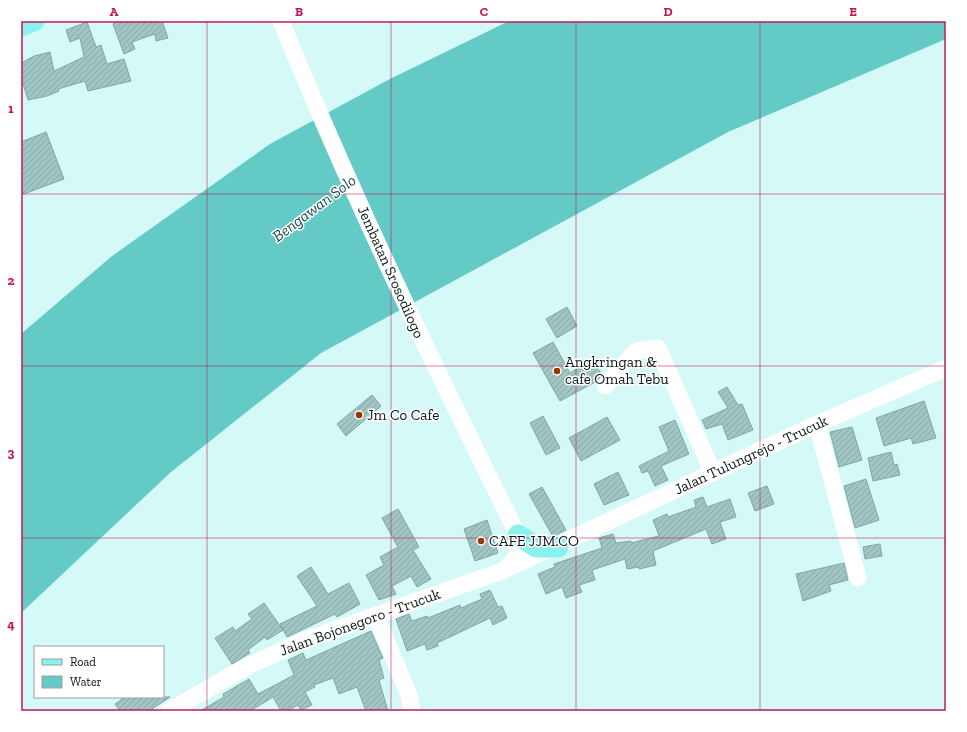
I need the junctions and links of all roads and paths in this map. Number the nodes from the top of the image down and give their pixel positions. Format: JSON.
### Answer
{"nodes":[{"id":1,"x":34,"y":21,"type":"edge"},
{"id":2,"x":281,"y":21,"type":"edge"},
{"id":3,"x":21,"y":26,"type":"edge"},
{"id":4,"x":946,"y":368,"type":"edge"},
{"id":5,"x":606,"y":386,"type":"dead end"},
{"id":6,"x":817,"y":424,"type":"junction"},
{"id":7,"x":713,"y":472,"type":"junction"},
{"id":8,"x":518,"y":535,"type":"junction"},
{"id":9,"x":558,"y":547,"type":"junction"},
{"id":10,"x":502,"y":571,"type":"junction"},
{"id":11,"x":858,"y":578,"type":"dead end"},
{"id":12,"x":376,"y":616,"type":"junction"},
{"id":13,"x":169,"y":711,"type":"edge"},
{"id":14,"x":412,"y":711,"type":"edge"}],
"edges":[{"from":1,"to":3,"type":"main road"},
{"from":2,"to":8,"type":"street","name":"Jembatan Srosodilogo"},
{"from":4,"to":6,"type":"street","name":"Jalan Tulungrejo - Trucuk"},
{"from":5,"to":7,"type":"street"},
{"from":6,"to":7,"type":"street","name":"Jalan Tulungrejo - Trucuk"},
{"from":6,"to":11,"type":"street"},
{"from":7,"to":9,"type":"street","name":"Jalan Tulungrejo - Trucuk"},
{"from":8,"to":9,"type":"main road"},
{"from":8,"to":10,"type":"street"},
{"from":9,"to":10,"type":"street","name":"Jalan Bojonegoro - Trucuk"},
{"from":10,"to":12,"type":"street","name":"Jalan Bojonegoro - Trucuk"},
{"from":12,"to":13,"type":"street","name":"Jalan Bojonegoro - Trucuk"},
{"from":12,"to":14,"type":"street"}]}
